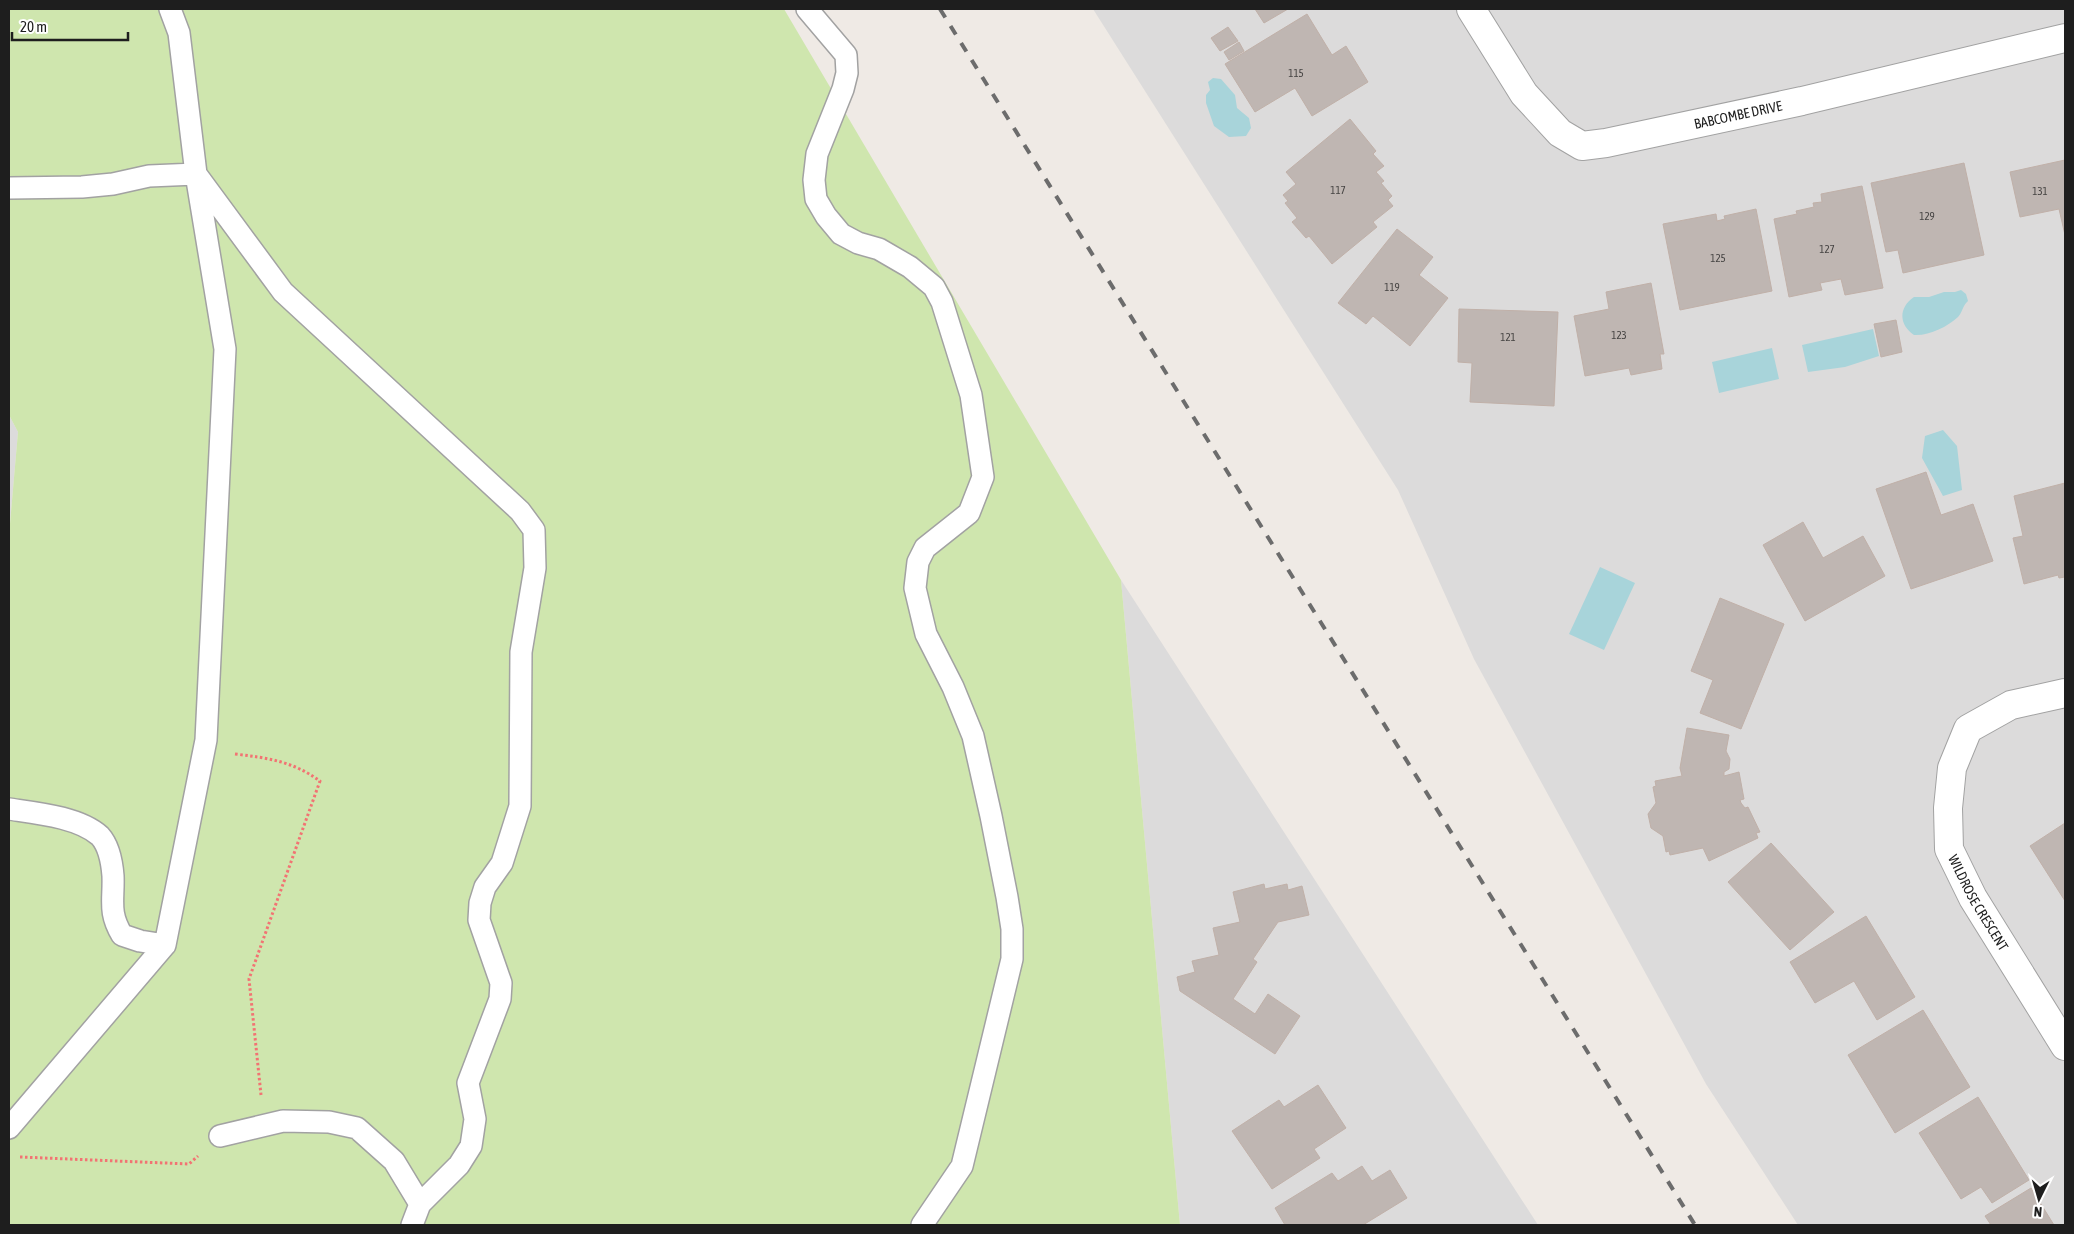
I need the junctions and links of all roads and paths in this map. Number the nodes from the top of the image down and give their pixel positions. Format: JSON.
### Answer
{"nodes":[{"id":1,"x":170,"y":9,"type":"edge"},
{"id":2,"x":807,"y":9,"type":"edge"},
{"id":3,"x":1471,"y":9,"type":"edge"},
{"id":4,"x":2065,"y":38,"type":"edge"},
{"id":5,"x":196,"y":174,"type":"junction"},
{"id":6,"x":9,"y":188,"type":"edge"},
{"id":7,"x":2065,"y":693,"type":"edge"},
{"id":8,"x":204,"y":751,"type":"junction"},
{"id":9,"x":9,"y":809,"type":"edge"},
{"id":10,"x":165,"y":945,"type":"junction"},
{"id":11,"x":2065,"y":1046,"type":"edge"},
{"id":12,"x":262,"y":1098,"type":"dead end"},
{"id":13,"x":9,"y":1128,"type":"edge"},
{"id":14,"x":220,"y":1136,"type":"joint"},
{"id":15,"x":18,"y":1157,"type":"dead end"},
{"id":16,"x":420,"y":1204,"type":"junction"},
{"id":17,"x":412,"y":1225,"type":"edge"},
{"id":18,"x":922,"y":1225,"type":"edge"}],
"edges":[{"from":1,"to":5,"type":"lane"},
{"from":2,"to":18,"type":"lane"},
{"from":3,"to":4,"type":"street","name":"BABCOMBE DRIVE"},
{"from":5,"to":6,"type":"lane"},
{"from":5,"to":8,"type":"lane"},
{"from":5,"to":16,"type":"lane"},
{"from":7,"to":11,"type":"street","name":"WILDROSE CRESCENT"},
{"from":8,"to":10,"type":"lane"},
{"from":8,"to":12,"type":"path"},
{"from":9,"to":10,"type":"lane"},
{"from":10,"to":13,"type":"lane"},
{"from":14,"to":15,"type":"path"},
{"from":14,"to":16,"type":"lane"},
{"from":16,"to":17,"type":"lane"}]}
